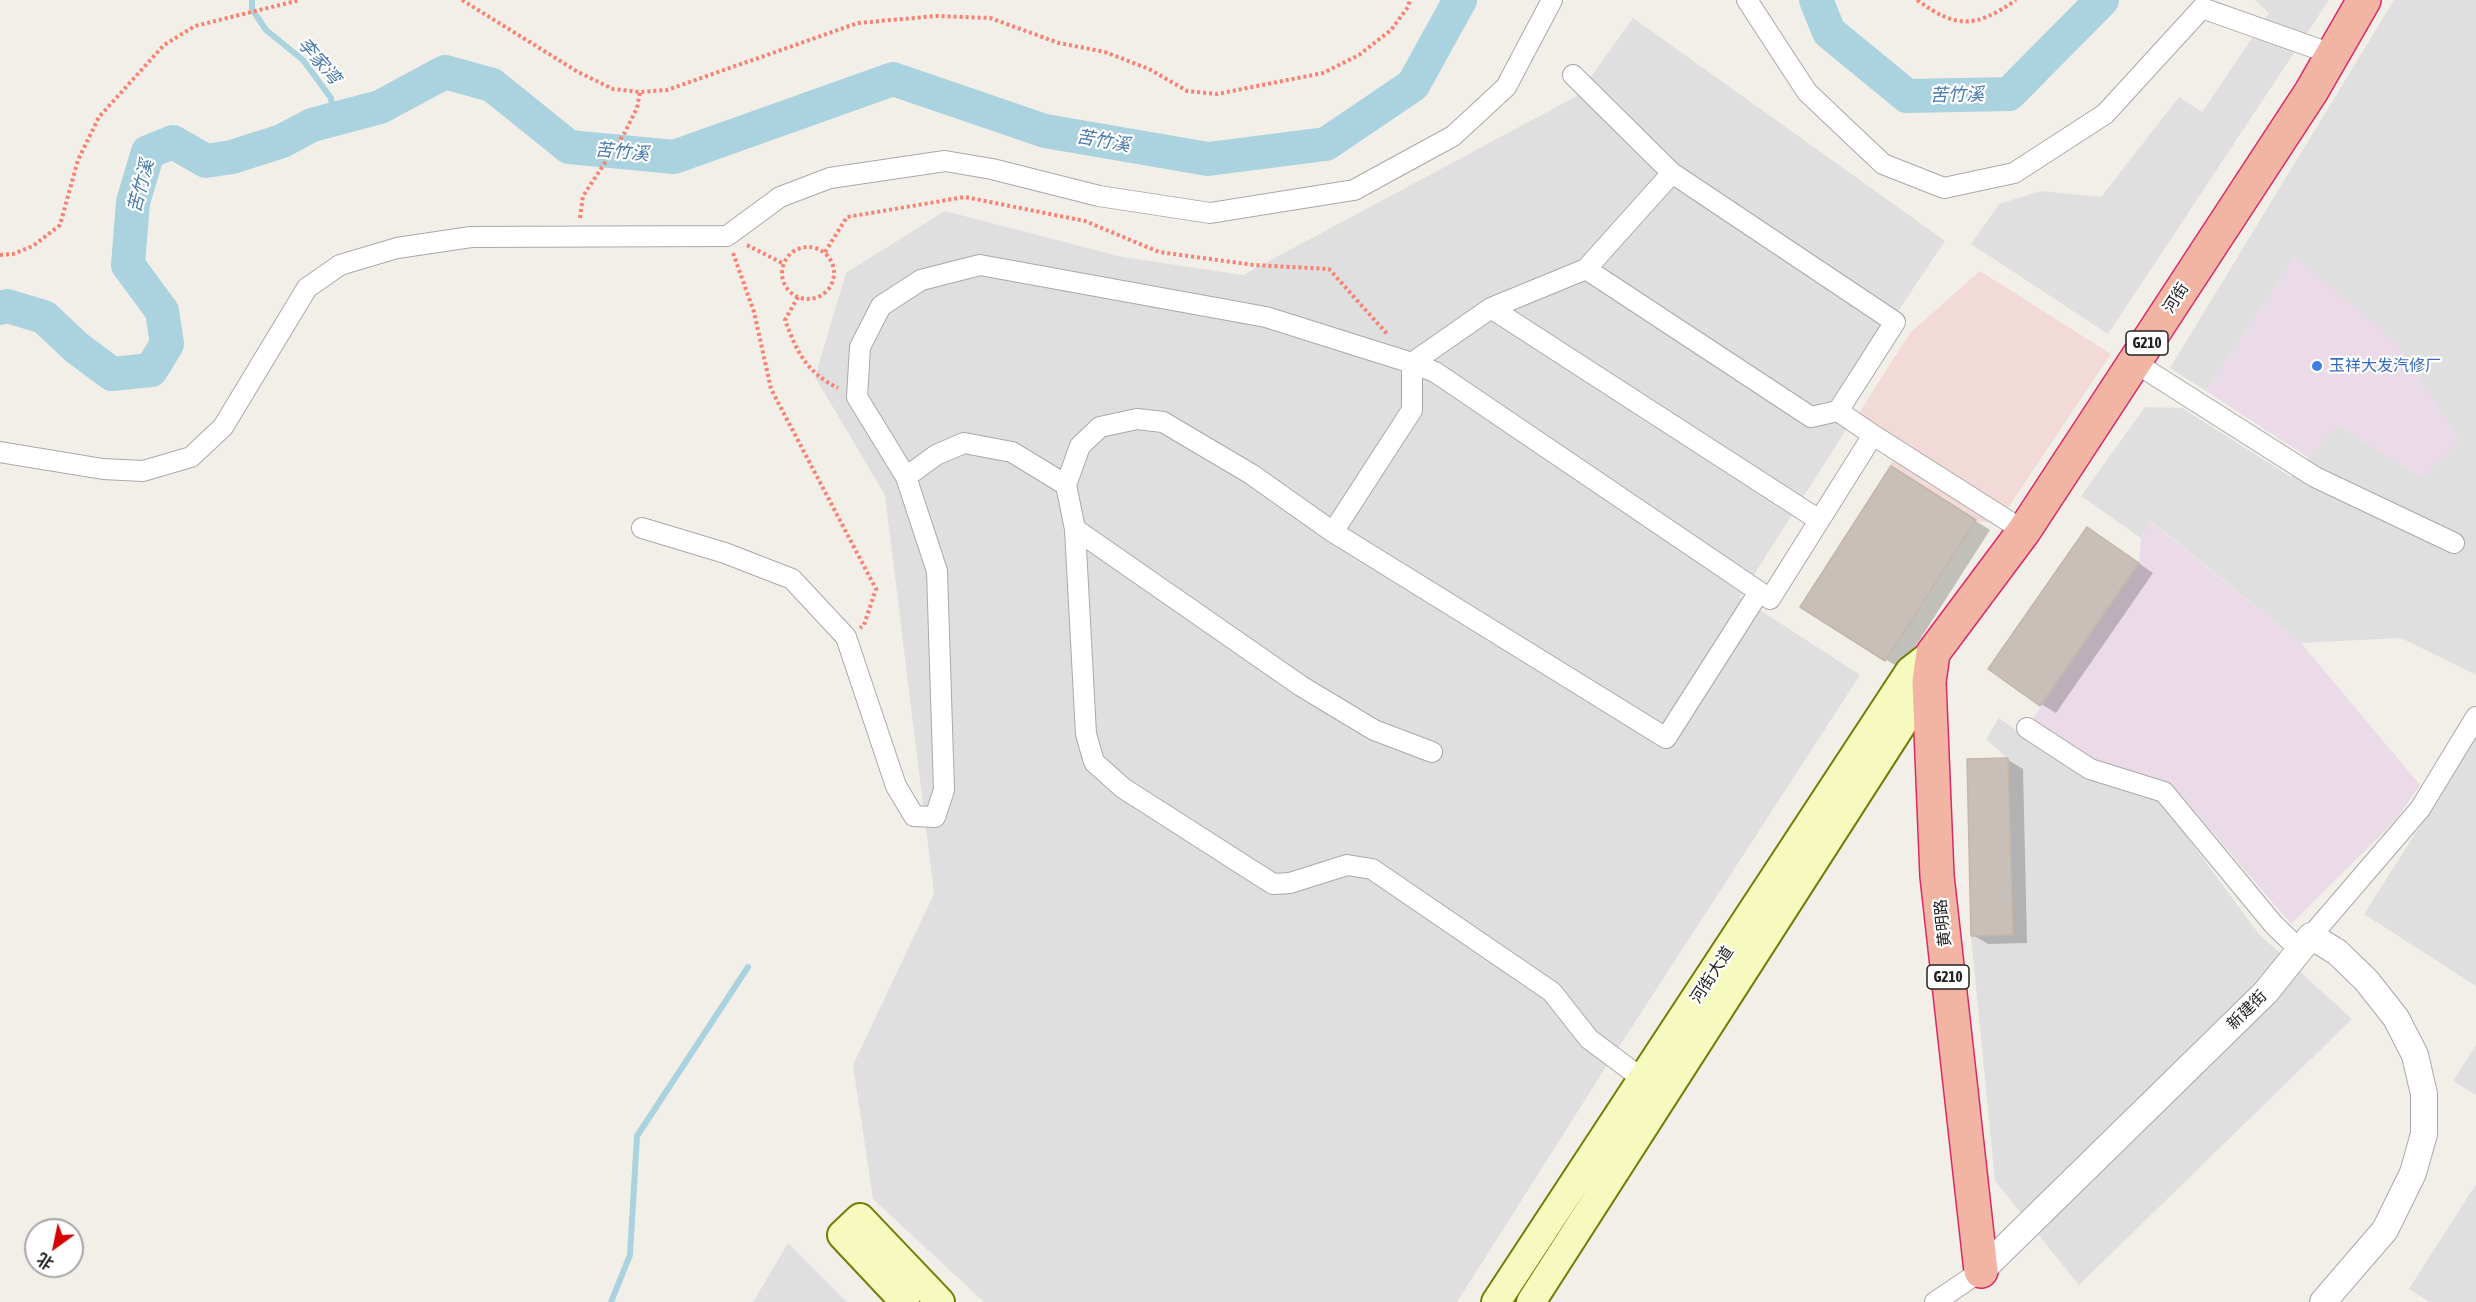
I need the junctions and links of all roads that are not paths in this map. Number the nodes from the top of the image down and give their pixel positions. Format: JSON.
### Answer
{"nodes":[{"id":1,"x":1552,"y":0,"type":"edge"},
{"id":2,"x":1748,"y":0,"type":"edge"},
{"id":3,"x":2364,"y":0,"type":"edge"},
{"id":4,"x":2332,"y":54,"type":"junction"},
{"id":5,"x":1573,"y":75,"type":"dead end"},
{"id":6,"x":1672,"y":173,"type":"junction"},
{"id":7,"x":1586,"y":269,"type":"junction"},
{"id":8,"x":1491,"y":308,"type":"junction"},
{"id":9,"x":2134,"y":362,"type":"junction"},
{"id":10,"x":1412,"y":363,"type":"junction"},
{"id":11,"x":1838,"y":411,"type":"junction"},
{"id":12,"x":1873,"y":435,"type":"junction"},
{"id":13,"x":0,"y":452,"type":"edge"},
{"id":14,"x":906,"y":477,"type":"junction"},
{"id":15,"x":1066,"y":485,"type":"junction"},
{"id":16,"x":1819,"y":520,"type":"junction"},
{"id":17,"x":642,"y":528,"type":"dead end"},
{"id":18,"x":1075,"y":529,"type":"junction"},
{"id":19,"x":2024,"y":531,"type":"junction"},
{"id":20,"x":1334,"y":532,"type":"junction"},
{"id":21,"x":2454,"y":543,"type":"dead end"},
{"id":22,"x":1759,"y":592,"type":"junction"},
{"id":23,"x":1931,"y":668,"type":"junction"},
{"id":24,"x":2476,"y":717,"type":"edge"},
{"id":25,"x":2027,"y":728,"type":"dead end"},
{"id":26,"x":1432,"y":752,"type":"dead end"},
{"id":27,"x":2306,"y":943,"type":"junction"},
{"id":28,"x":1644,"y":1080,"type":"junction"},
{"id":29,"x":1981,"y":1270,"type":"junction"},
{"id":30,"x":905,"y":1302,"type":"edge"},
{"id":31,"x":940,"y":1302,"type":"edge"},
{"id":32,"x":1496,"y":1302,"type":"edge"},
{"id":33,"x":1531,"y":1302,"type":"edge"},
{"id":34,"x":1935,"y":1302,"type":"edge"},
{"id":35,"x":2323,"y":1302,"type":"edge"}],
"edges":[{"from":1,"to":13,"type":"street"},
{"from":2,"to":4,"type":"street"},
{"from":3,"to":4,"type":"highway","name":"河街","number":"G210"},
{"from":4,"to":9,"type":"highway","name":"河街","number":"G210"},
{"from":5,"to":6,"type":"street"},
{"from":6,"to":7,"type":"street"},
{"from":6,"to":11,"type":"street"},
{"from":7,"to":8,"type":"street"},
{"from":7,"to":11,"type":"street"},
{"from":8,"to":10,"type":"street"},
{"from":8,"to":16,"type":"street"},
{"from":9,"to":19,"type":"highway","name":"河街","number":"G210"},
{"from":9,"to":21,"type":"street"},
{"from":10,"to":14,"type":"street"},
{"from":10,"to":20,"type":"street"},
{"from":10,"to":22,"type":"street"},
{"from":11,"to":12,"type":"street"},
{"from":12,"to":16,"type":"street"},
{"from":12,"to":19,"type":"street"},
{"from":14,"to":15,"type":"street"},
{"from":14,"to":17,"type":"street"},
{"from":15,"to":18,"type":"street"},
{"from":15,"to":20,"type":"street"},
{"from":16,"to":22,"type":"street"},
{"from":18,"to":26,"type":"street"},
{"from":18,"to":28,"type":"street"},
{"from":19,"to":23,"type":"highway","name":"河街","number":"G210"},
{"from":20,"to":22,"type":"street"},
{"from":23,"to":28,"type":"main road","name":"河街大道"},
{"from":23,"to":29,"type":"highway","name":"黄明路","number":"G210"},
{"from":23,"to":33,"type":"main road","name":"河街大道"},
{"from":24,"to":27,"type":"street","name":"新建街"},
{"from":25,"to":27,"type":"street"},
{"from":27,"to":29,"type":"street","name":"新建街"},
{"from":27,"to":35,"type":"street"},
{"from":28,"to":32,"type":"main road","name":"河街大道"},
{"from":29,"to":34,"type":"street"},
{"from":30,"to":31,"type":"main road"}]}
